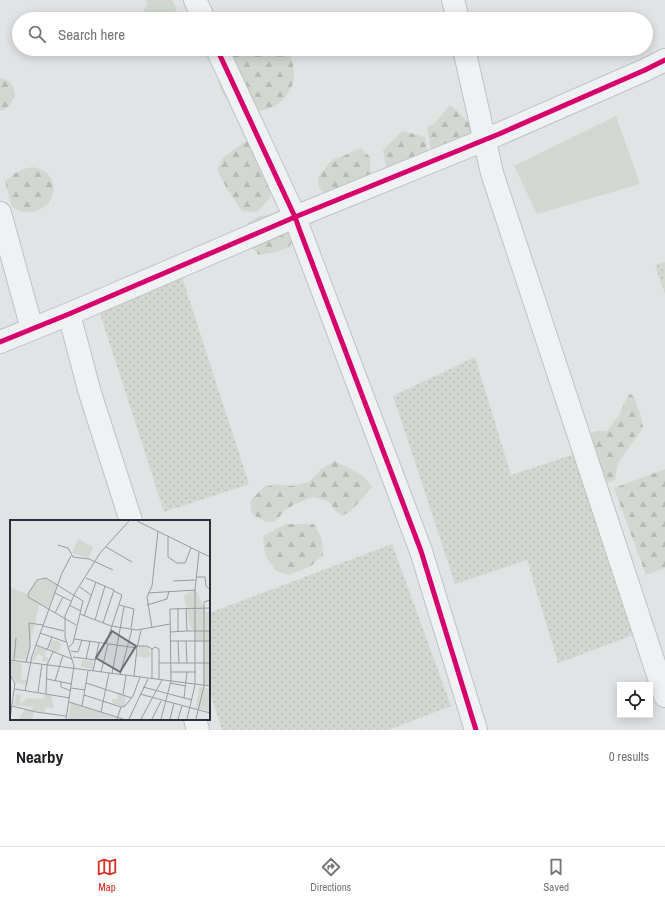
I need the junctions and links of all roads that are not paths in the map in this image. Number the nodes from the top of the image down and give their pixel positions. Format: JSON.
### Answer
{"nodes":[{"id":1,"x":195,"y":0,"type":"edge"},
{"id":2,"x":453,"y":0,"type":"edge"},
{"id":3,"x":201,"y":12,"type":"edge"},
{"id":4,"x":456,"y":12,"type":"edge"},
{"id":5,"x":220,"y":56,"type":"edge"},
{"id":6,"x":466,"y":56,"type":"edge"},
{"id":7,"x":665,"y":60,"type":"edge"},
{"id":8,"x":484,"y":140,"type":"junction"},
{"id":9,"x":0,"y":213,"type":"edge"},
{"id":10,"x":295,"y":217,"type":"junction"},
{"id":11,"x":69,"y":314,"type":"junction"},
{"id":12,"x":32,"y":329,"type":"junction"},
{"id":13,"x":0,"y":342,"type":"edge"},
{"id":14,"x":131,"y":520,"type":"edge"},
{"id":15,"x":665,"y":696,"type":"edge"},
{"id":16,"x":194,"y":720,"type":"edge"},
{"id":17,"x":198,"y":730,"type":"edge"},
{"id":18,"x":476,"y":730,"type":"edge"}],
"edges":[{"from":1,"to":3,"type":"street"},
{"from":2,"to":4,"type":"street"},
{"from":5,"to":10,"type":"street"},
{"from":6,"to":8,"type":"street"},
{"from":7,"to":8,"type":"street"},
{"from":8,"to":10,"type":"street"},
{"from":8,"to":15,"type":"street"},
{"from":9,"to":12,"type":"street"},
{"from":10,"to":11,"type":"street"},
{"from":10,"to":18,"type":"street"},
{"from":11,"to":12,"type":"street"},
{"from":11,"to":14,"type":"street"},
{"from":12,"to":13,"type":"street"},
{"from":16,"to":17,"type":"street"}]}
